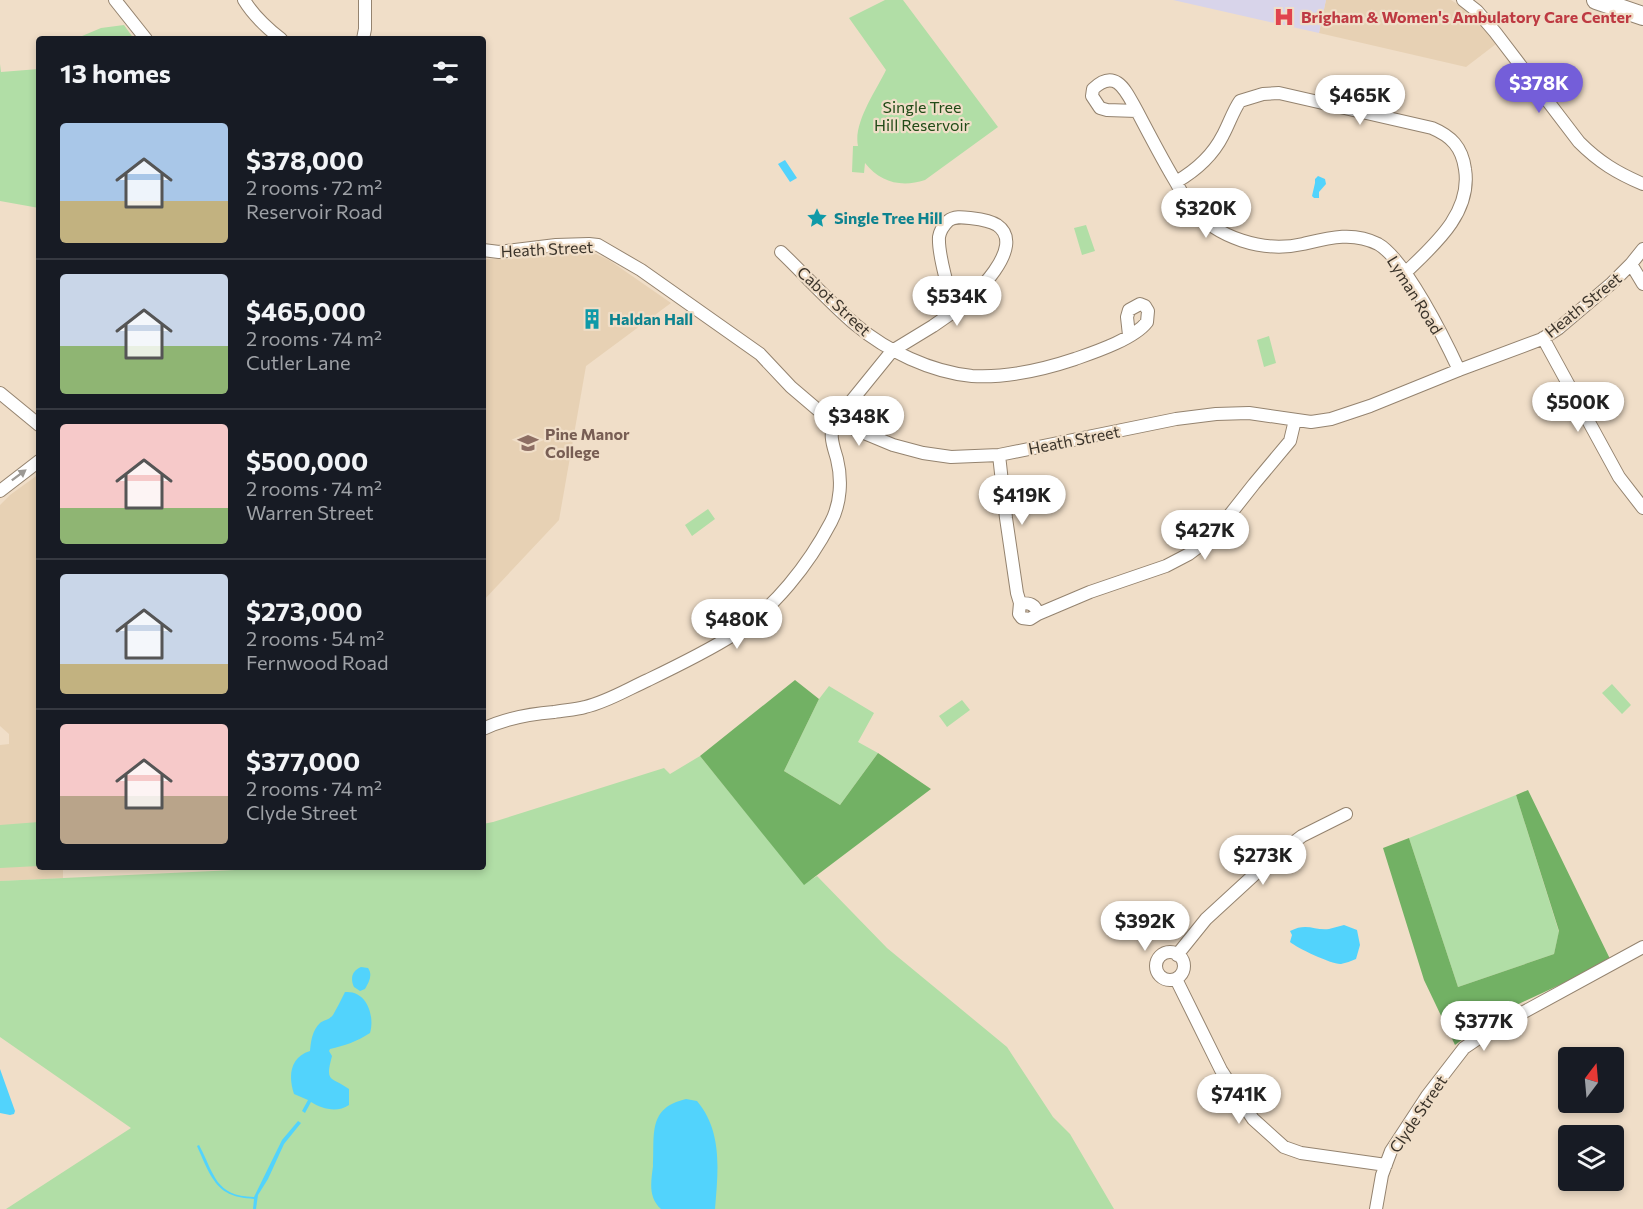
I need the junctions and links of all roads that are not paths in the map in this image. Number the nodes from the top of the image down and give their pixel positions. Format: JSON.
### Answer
{"nodes":[{"id":1,"x":244,"y":0,"type":"edge"},
{"id":2,"x":365,"y":0,"type":"edge"},
{"id":3,"x":1463,"y":0,"type":"edge"},
{"id":4,"x":1596,"y":0,"type":"edge"},
{"id":5,"x":1634,"y":0,"type":"edge"},
{"id":6,"x":121,"y":3,"type":"edge"},
{"id":7,"x":1643,"y":3,"type":"edge"},
{"id":8,"x":1643,"y":16,"type":"edge"},
{"id":9,"x":144,"y":36,"type":"edge"},
{"id":10,"x":277,"y":36,"type":"edge"},
{"id":11,"x":363,"y":36,"type":"edge"},
{"id":12,"x":1137,"y":111,"type":"dead end"},
{"id":13,"x":1176,"y":182,"type":"junction"},
{"id":14,"x":1643,"y":184,"type":"edge"},
{"id":15,"x":1643,"y":249,"type":"edge"},
{"id":16,"x":486,"y":250,"type":"edge"},
{"id":17,"x":781,"y":252,"type":"dead end"},
{"id":18,"x":1631,"y":264,"type":"junction"},
{"id":19,"x":1405,"y":273,"type":"junction"},
{"id":20,"x":1643,"y":284,"type":"edge"},
{"id":21,"x":956,"y":310,"type":"junction"},
{"id":22,"x":1129,"y":336,"type":"dead end"},
{"id":23,"x":1543,"y":338,"type":"junction"},
{"id":24,"x":892,"y":351,"type":"junction"},
{"id":25,"x":1459,"y":370,"type":"junction"},
{"id":26,"x":0,"y":393,"type":"edge"},
{"id":27,"x":836,"y":420,"type":"junction"},
{"id":28,"x":1295,"y":420,"type":"junction"},
{"id":29,"x":36,"y":423,"type":"edge"},
{"id":30,"x":999,"y":455,"type":"junction"},
{"id":31,"x":36,"y":463,"type":"edge"},
{"id":32,"x":0,"y":490,"type":"edge"},
{"id":33,"x":1643,"y":508,"type":"edge"},
{"id":34,"x":486,"y":728,"type":"edge"},
{"id":35,"x":1346,"y":814,"type":"dead end"},
{"id":36,"x":1643,"y":947,"type":"edge"},
{"id":37,"x":1177,"y":955,"type":"junction"},
{"id":38,"x":1176,"y":979,"type":"junction"},
{"id":39,"x":1386,"y":1165,"type":"junction"},
{"id":40,"x":1376,"y":1209,"type":"edge"}],
"edges":[{"from":1,"to":10,"type":"street"},
{"from":2,"to":11,"type":"street"},
{"from":3,"to":14,"type":"street"},
{"from":4,"to":8,"type":"highway"},
{"from":5,"to":7,"type":"highway"},
{"from":6,"to":9,"type":"street"},
{"from":12,"to":13,"type":"street","name":"Lyman Road"},
{"from":13,"to":19,"type":"street","name":"Lyman Road"},
{"from":13,"to":19,"type":"street"},
{"from":15,"to":18,"type":"street","name":"Heath Street"},
{"from":16,"to":27,"type":"street","name":"Heath Street"},
{"from":17,"to":24,"type":"street","name":"Cabot Street"},
{"from":18,"to":20,"type":"street"},
{"from":18,"to":23,"type":"street","name":"Heath Street"},
{"from":19,"to":25,"type":"street","name":"Lyman Road"},
{"from":21,"to":21,"type":"street"},
{"from":21,"to":24,"type":"street"},
{"from":22,"to":24,"type":"street","name":"Cabot Street"},
{"from":23,"to":25,"type":"street","name":"Heath Street"},
{"from":23,"to":33,"type":"street"},
{"from":24,"to":27,"type":"street"},
{"from":25,"to":28,"type":"street","name":"Heath Street"},
{"from":26,"to":29,"type":"street"},
{"from":27,"to":30,"type":"street","name":"Heath Street"},
{"from":27,"to":34,"type":"street"},
{"from":28,"to":30,"type":"street","name":"Heath Street"},
{"from":28,"to":30,"type":"street"},
{"from":32,"to":31,"type":"street","one_way":true},
{"from":35,"to":37,"type":"street"},
{"from":36,"to":39,"type":"street","name":"Clyde Street"},
{"from":37,"to":38,"type":"street"},
{"from":37,"to":38,"type":"street"},
{"from":38,"to":39,"type":"street"},
{"from":39,"to":40,"type":"street","name":"Clyde Street"}]}
